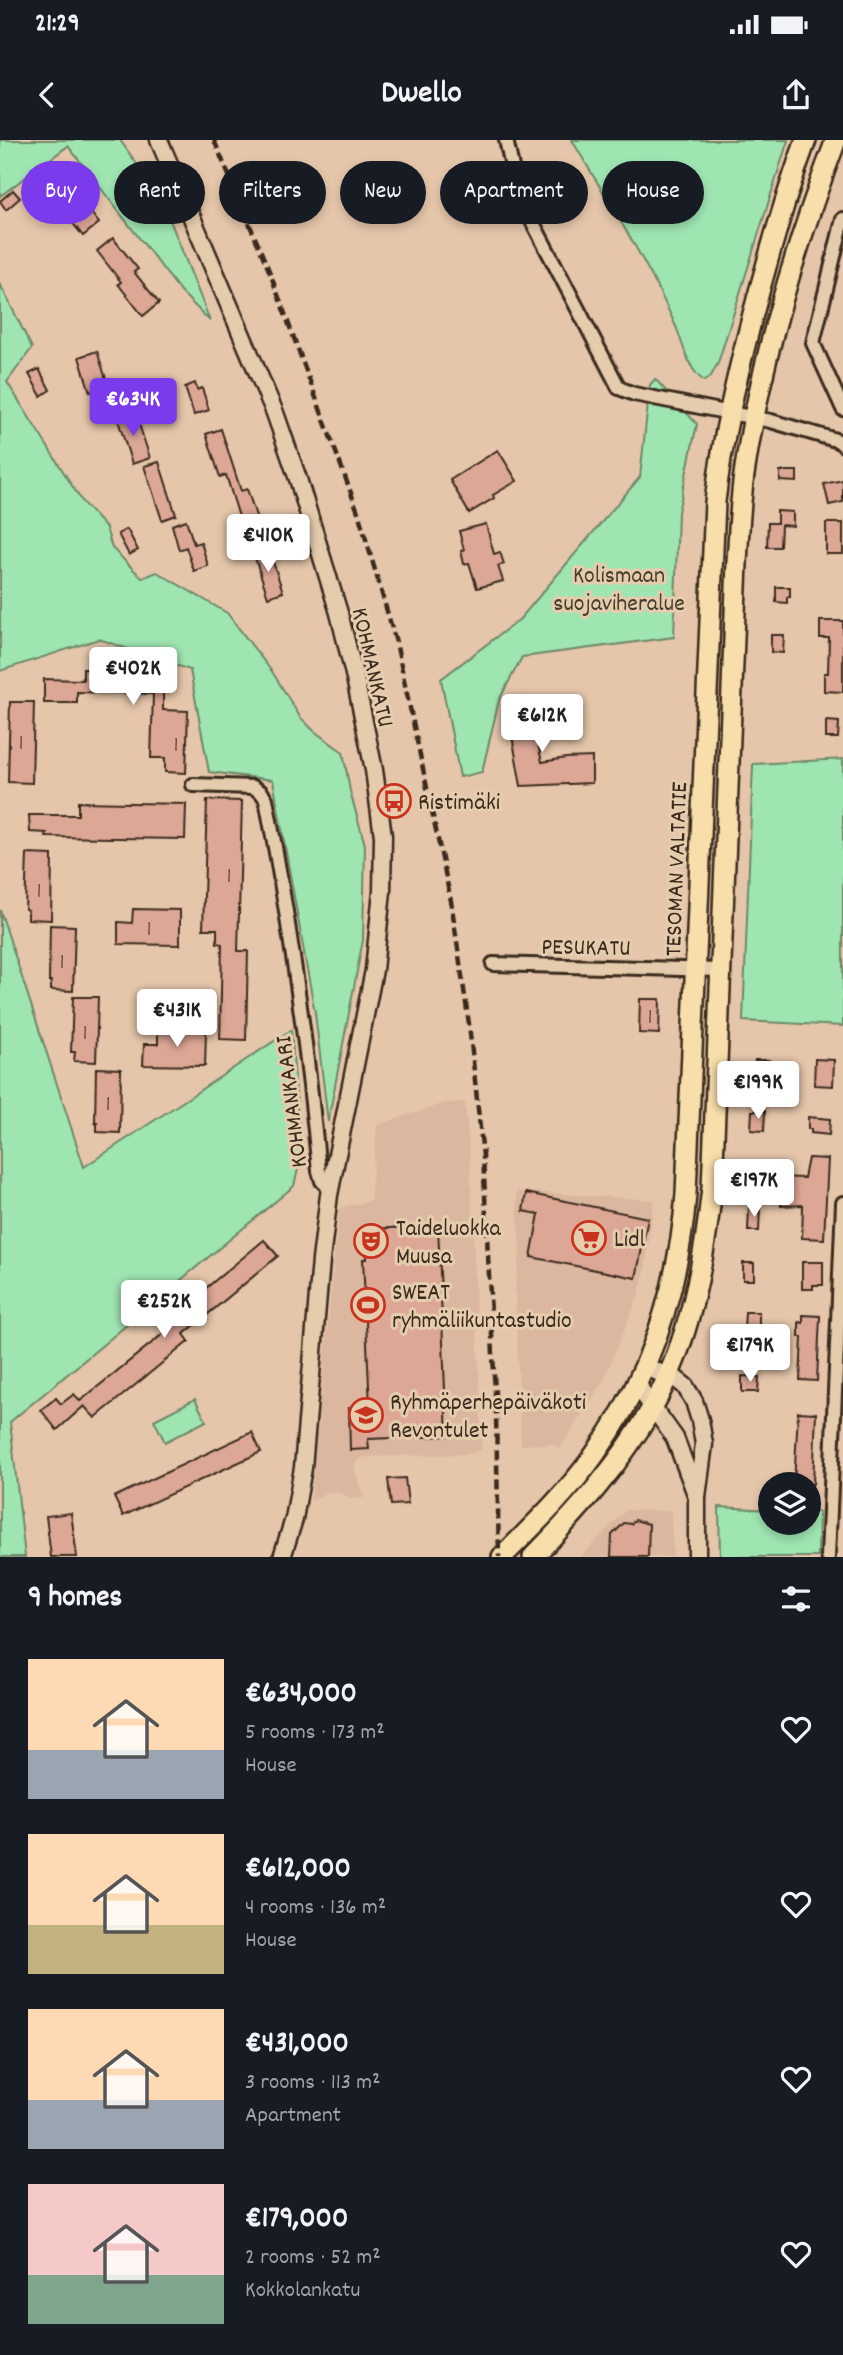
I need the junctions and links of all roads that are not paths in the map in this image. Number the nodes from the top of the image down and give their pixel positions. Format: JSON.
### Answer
{"nodes":[{"id":1,"x":159,"y":140,"type":"edge"},
{"id":2,"x":506,"y":140,"type":"edge"},
{"id":3,"x":806,"y":140,"type":"edge"},
{"id":4,"x":836,"y":140,"type":"edge"},
{"id":5,"x":843,"y":219,"type":"edge"},
{"id":6,"x":843,"y":409,"type":"edge"},
{"id":7,"x":729,"y":411,"type":"junction"},
{"id":8,"x":754,"y":417,"type":"junction"},
{"id":9,"x":843,"y":445,"type":"edge"},
{"id":10,"x":193,"y":785,"type":"dead end"},
{"id":11,"x":493,"y":964,"type":"dead end"},
{"id":12,"x":695,"y":970,"type":"junction"},
{"id":13,"x":721,"y":970,"type":"junction"},
{"id":14,"x":330,"y":1189,"type":"junction"},
{"id":15,"x":843,"y":1203,"type":"edge"},
{"id":16,"x":842,"y":1232,"type":"edge"},
{"id":17,"x":642,"y":1375,"type":"junction"},
{"id":18,"x":667,"y":1376,"type":"junction"},
{"id":19,"x":653,"y":1406,"type":"junction"},
{"id":20,"x":697,"y":1497,"type":"junction"},
{"id":21,"x":282,"y":1557,"type":"edge"},
{"id":22,"x":502,"y":1557,"type":"edge"},
{"id":23,"x":533,"y":1557,"type":"edge"},
{"id":24,"x":697,"y":1557,"type":"edge"},
{"id":25,"x":828,"y":1557,"type":"edge"}],
"edges":[{"from":1,"to":14,"type":"street","name":"KOHMANKATU"},
{"from":2,"to":7,"type":"street"},
{"from":3,"to":7,"type":"main road","name":"TESOMAN VALTATIE"},
{"from":4,"to":8,"type":"main road","name":"TESOMAN VALTATIE"},
{"from":5,"to":6,"type":"street"},
{"from":7,"to":8,"type":"street"},
{"from":7,"to":12,"type":"main road","name":"TESOMAN VALTATIE"},
{"from":8,"to":9,"type":"street"},
{"from":8,"to":13,"type":"main road","name":"TESOMAN VALTATIE"},
{"from":10,"to":14,"type":"street","name":"KOHMANKAARI"},
{"from":11,"to":12,"type":"street","name":"PESUKATU"},
{"from":12,"to":13,"type":"street","name":"PESUKATU"},
{"from":12,"to":17,"type":"main road","name":"TESOMAN VALTATIE"},
{"from":13,"to":18,"type":"main road","name":"TESOMAN VALTATIE"},
{"from":14,"to":21,"type":"street","name":"KOHMANKAARI"},
{"from":15,"to":16,"type":"street"},
{"from":16,"to":25,"type":"street"},
{"from":17,"to":18,"type":"street"},
{"from":17,"to":19,"type":"street"},
{"from":17,"to":22,"type":"main road","name":"TESOMAN VALTATIE"},
{"from":18,"to":19,"type":"main road","name":"TESOMAN VALTATIE"},
{"from":18,"to":20,"type":"street"},
{"from":19,"to":20,"type":"street"},
{"from":19,"to":23,"type":"main road","name":"TESOMAN VALTATIE"},
{"from":20,"to":24,"type":"street"}]}
